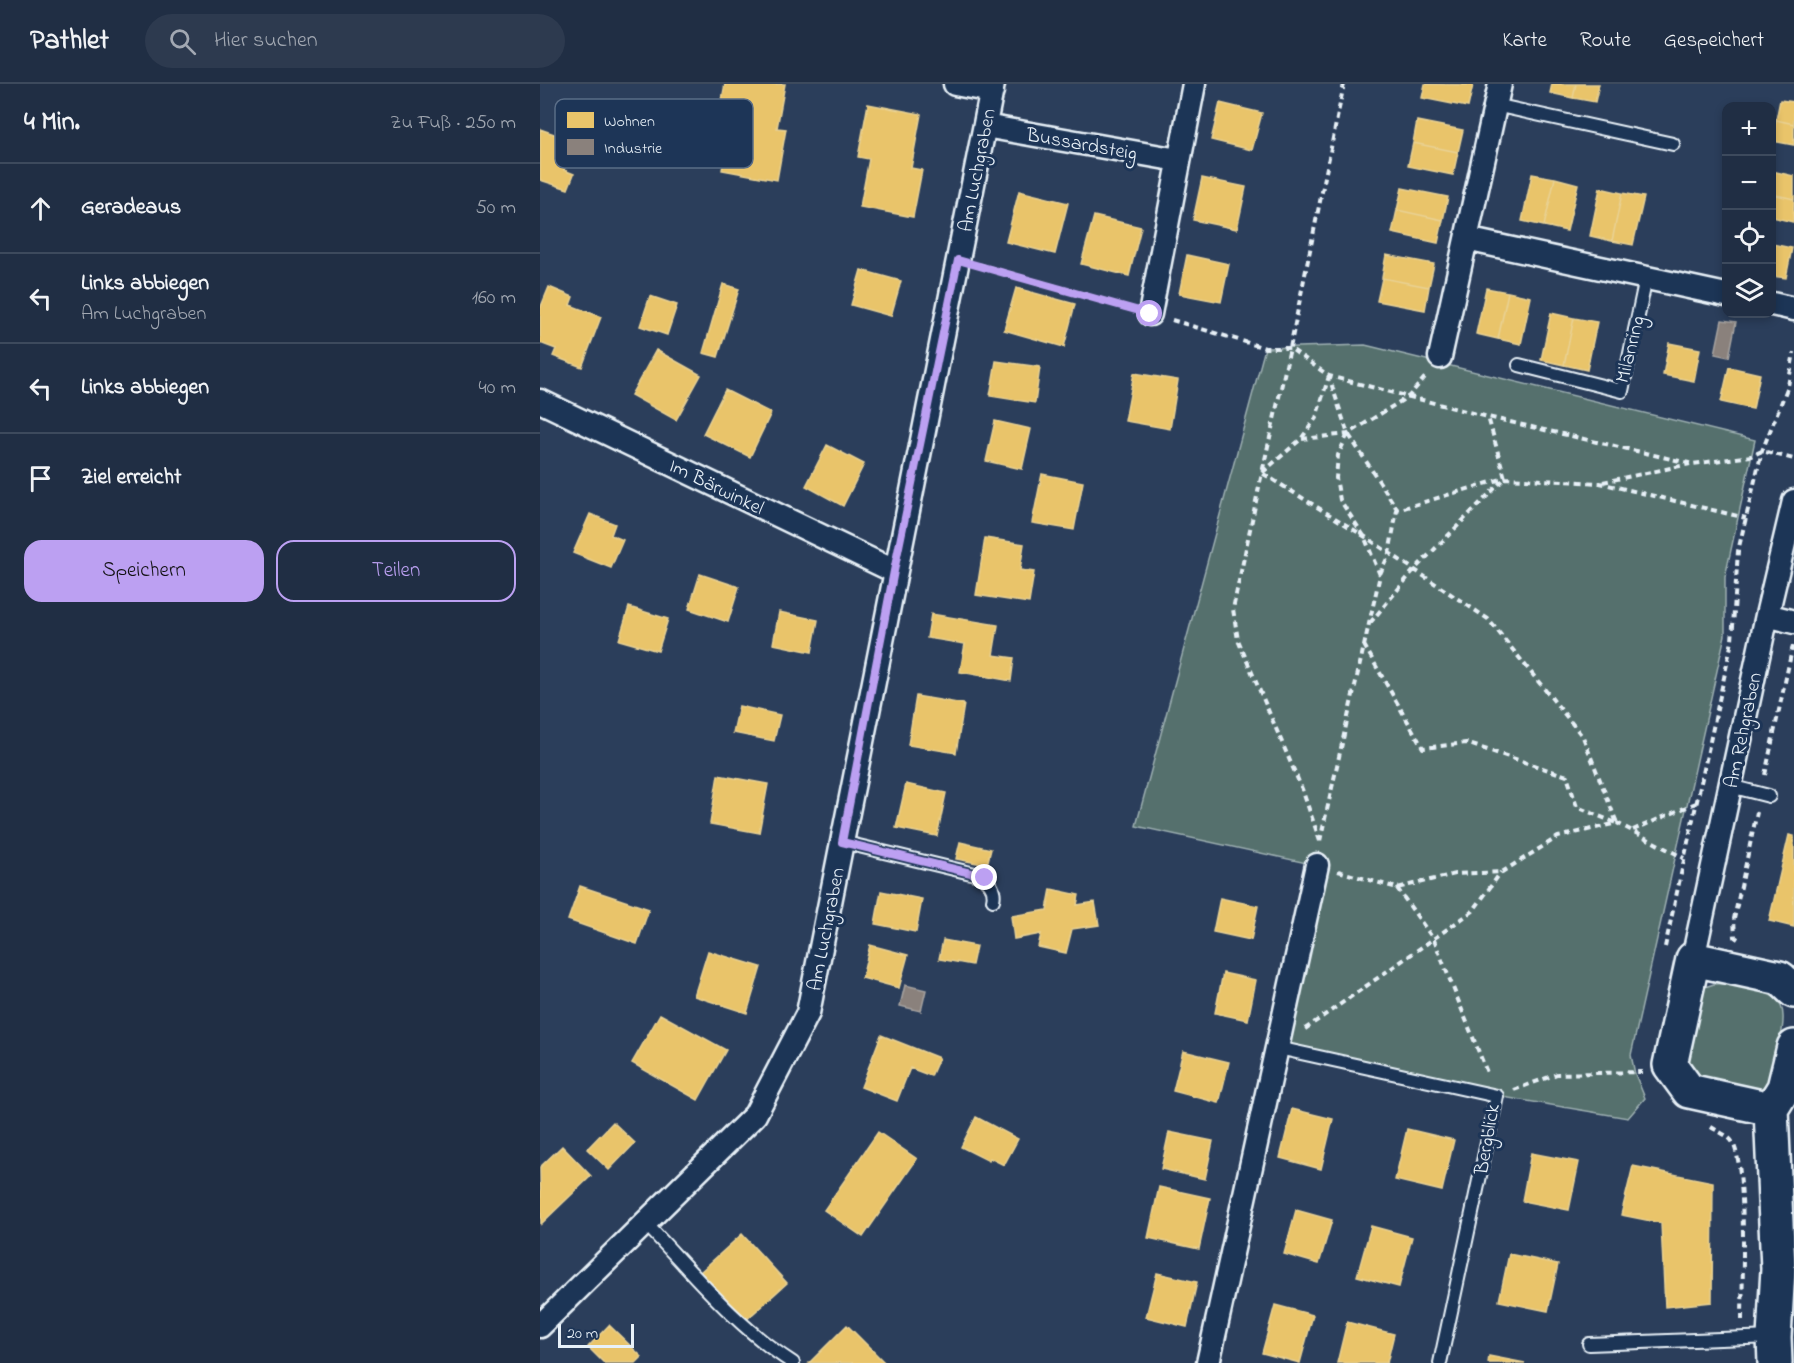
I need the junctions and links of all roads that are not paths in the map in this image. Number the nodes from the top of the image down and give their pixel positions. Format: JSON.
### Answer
{"nodes":[{"id":1,"x":955,"y":84,"type":"edge"},
{"id":2,"x":1194,"y":84,"type":"edge"},
{"id":3,"x":992,"y":87,"type":"edge"},
{"id":4,"x":1497,"y":95,"type":"edge"},
{"id":5,"x":985,"y":126,"type":"junction"},
{"id":6,"x":1673,"y":144,"type":"dead end"},
{"id":7,"x":1178,"y":160,"type":"junction"},
{"id":8,"x":1466,"y":239,"type":"junction"},
{"id":9,"x":1646,"y":278,"type":"junction"},
{"id":10,"x":1722,"y":294,"type":"edge"},
{"id":11,"x":1776,"y":305,"type":"edge"},
{"id":12,"x":1794,"y":309,"type":"edge"},
{"id":13,"x":1150,"y":314,"type":"road end"},
{"id":14,"x":1440,"y":357,"type":"road end"},
{"id":15,"x":1519,"y":365,"type":"dead end"},
{"id":16,"x":540,"y":401,"type":"edge"},
{"id":17,"x":1794,"y":501,"type":"edge"},
{"id":18,"x":894,"y":571,"type":"junction"},
{"id":19,"x":1767,"y":615,"type":"junction"},
{"id":20,"x":1794,"y":622,"type":"edge"},
{"id":21,"x":1730,"y":786,"type":"junction"},
{"id":22,"x":1765,"y":795,"type":"road end"},
{"id":23,"x":842,"y":842,"type":"junction"},
{"id":24,"x":1317,"y":865,"type":"road end"},
{"id":25,"x":993,"y":900,"type":"dead end"},
{"id":26,"x":1693,"y":959,"type":"junction"},
{"id":27,"x":1794,"y":991,"type":"edge"},
{"id":28,"x":1794,"y":1047,"type":"edge"},
{"id":29,"x":1278,"y":1048,"type":"junction"},
{"id":30,"x":1771,"y":1109,"type":"junction"},
{"id":31,"x":646,"y":1224,"type":"junction"},
{"id":32,"x":540,"y":1326,"type":"edge"},
{"id":33,"x":1589,"y":1344,"type":"dead end"},
{"id":34,"x":1775,"y":1350,"type":"edge"},
{"id":35,"x":793,"y":1363,"type":"edge"},
{"id":36,"x":1208,"y":1363,"type":"edge"},
{"id":37,"x":1440,"y":1363,"type":"edge"}],
"edges":[{"from":1,"to":3,"type":"street"},
{"from":2,"to":7,"type":"street"},
{"from":3,"to":5,"type":"street","name":"Am Luchgraben"},
{"from":4,"to":6,"type":"lane"},
{"from":4,"to":8,"type":"street"},
{"from":5,"to":7,"type":"street","name":"Bussardsteig"},
{"from":5,"to":18,"type":"street","name":"Am Luchgraben"},
{"from":7,"to":13,"type":"street"},
{"from":8,"to":9,"type":"street"},
{"from":8,"to":14,"type":"street"},
{"from":9,"to":10,"type":"street"},
{"from":9,"to":15,"type":"lane","name":"Milanring"},
{"from":11,"to":12,"type":"street"},
{"from":16,"to":18,"type":"street","name":"Im Bärwinkel"},
{"from":17,"to":19,"type":"street","name":"Am Rehgraben"},
{"from":18,"to":23,"type":"street","name":"Am Luchgraben"},
{"from":19,"to":20,"type":"street"},
{"from":19,"to":21,"type":"street","name":"Am Rehgraben"},
{"from":21,"to":22,"type":"lane"},
{"from":21,"to":26,"type":"street","name":"Am Rehgraben"},
{"from":23,"to":25,"type":"lane"},
{"from":23,"to":31,"type":"street","name":"Am Luchgraben"},
{"from":24,"to":29,"type":"street"},
{"from":26,"to":27,"type":"street"},
{"from":26,"to":30,"type":"street","name":"Am Rehgraben"},
{"from":28,"to":30,"type":"street"},
{"from":29,"to":36,"type":"street"},
{"from":29,"to":37,"type":"lane","name":"Bergblick"},
{"from":30,"to":34,"type":"street"},
{"from":31,"to":32,"type":"street","name":"Am Luchgraben"},
{"from":31,"to":35,"type":"lane"},
{"from":33,"to":34,"type":"lane"}]}
